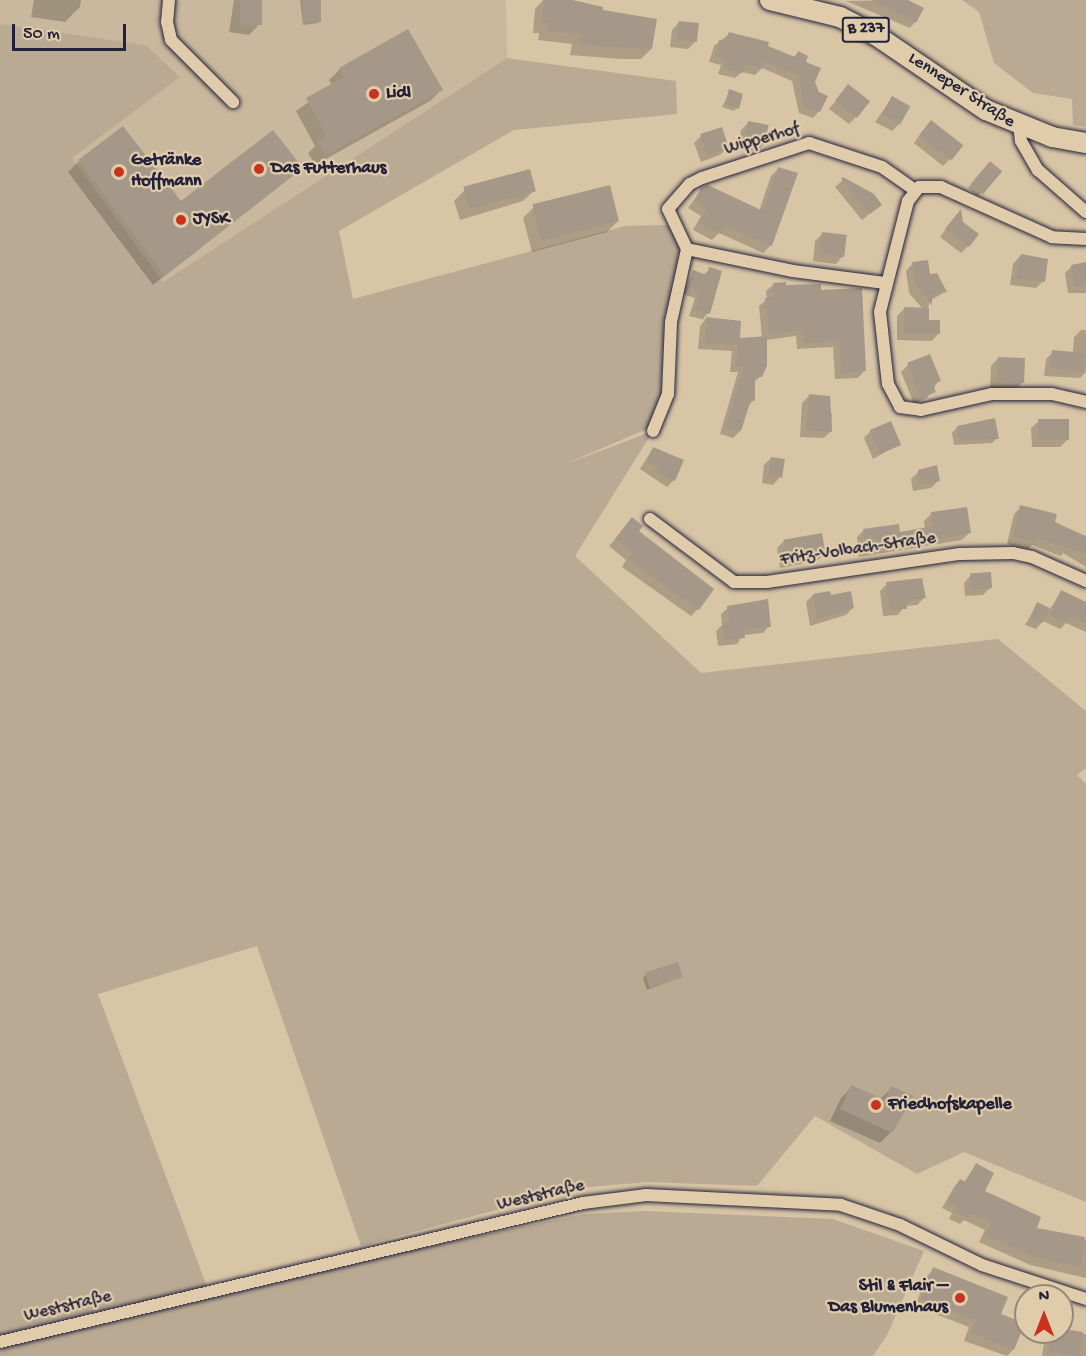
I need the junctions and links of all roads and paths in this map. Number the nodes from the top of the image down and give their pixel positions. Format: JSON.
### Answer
{"nodes":[{"id":1,"x":169,"y":0,"type":"edge"},
{"id":2,"x":770,"y":0,"type":"edge"},
{"id":3,"x":233,"y":102,"type":"dead end"},
{"id":4,"x":1019,"y":125,"type":"junction"},
{"id":5,"x":1077,"y":142,"type":"edge"},
{"id":6,"x":914,"y":189,"type":"junction"},
{"id":7,"x":1086,"y":212,"type":"edge"},
{"id":8,"x":1086,"y":239,"type":"edge"},
{"id":9,"x":687,"y":249,"type":"junction"},
{"id":10,"x":885,"y":283,"type":"junction"},
{"id":11,"x":1086,"y":402,"type":"edge"},
{"id":12,"x":653,"y":431,"type":"dead end"},
{"id":13,"x":650,"y":519,"type":"dead end"},
{"id":14,"x":1086,"y":581,"type":"edge"},
{"id":15,"x":1086,"y":1299,"type":"edge"},
{"id":16,"x":0,"y":1342,"type":"edge"}],
"edges":[{"from":1,"to":3,"type":"street"},
{"from":2,"to":4,"type":"main road","name":"Lenneper Straße","number":"B 237"},
{"from":4,"to":5,"type":"main road","number":"B 237"},
{"from":4,"to":7,"type":"street","name":"Lenneper Straße"},
{"from":6,"to":8,"type":"street"},
{"from":6,"to":9,"type":"street","name":"Wipperhof"},
{"from":6,"to":10,"type":"street"},
{"from":9,"to":10,"type":"street"},
{"from":9,"to":12,"type":"street"},
{"from":10,"to":11,"type":"street"},
{"from":13,"to":14,"type":"street","name":"Fritz-Volbach-Straße"},
{"from":15,"to":16,"type":"street","name":"Weststraße"}]}
